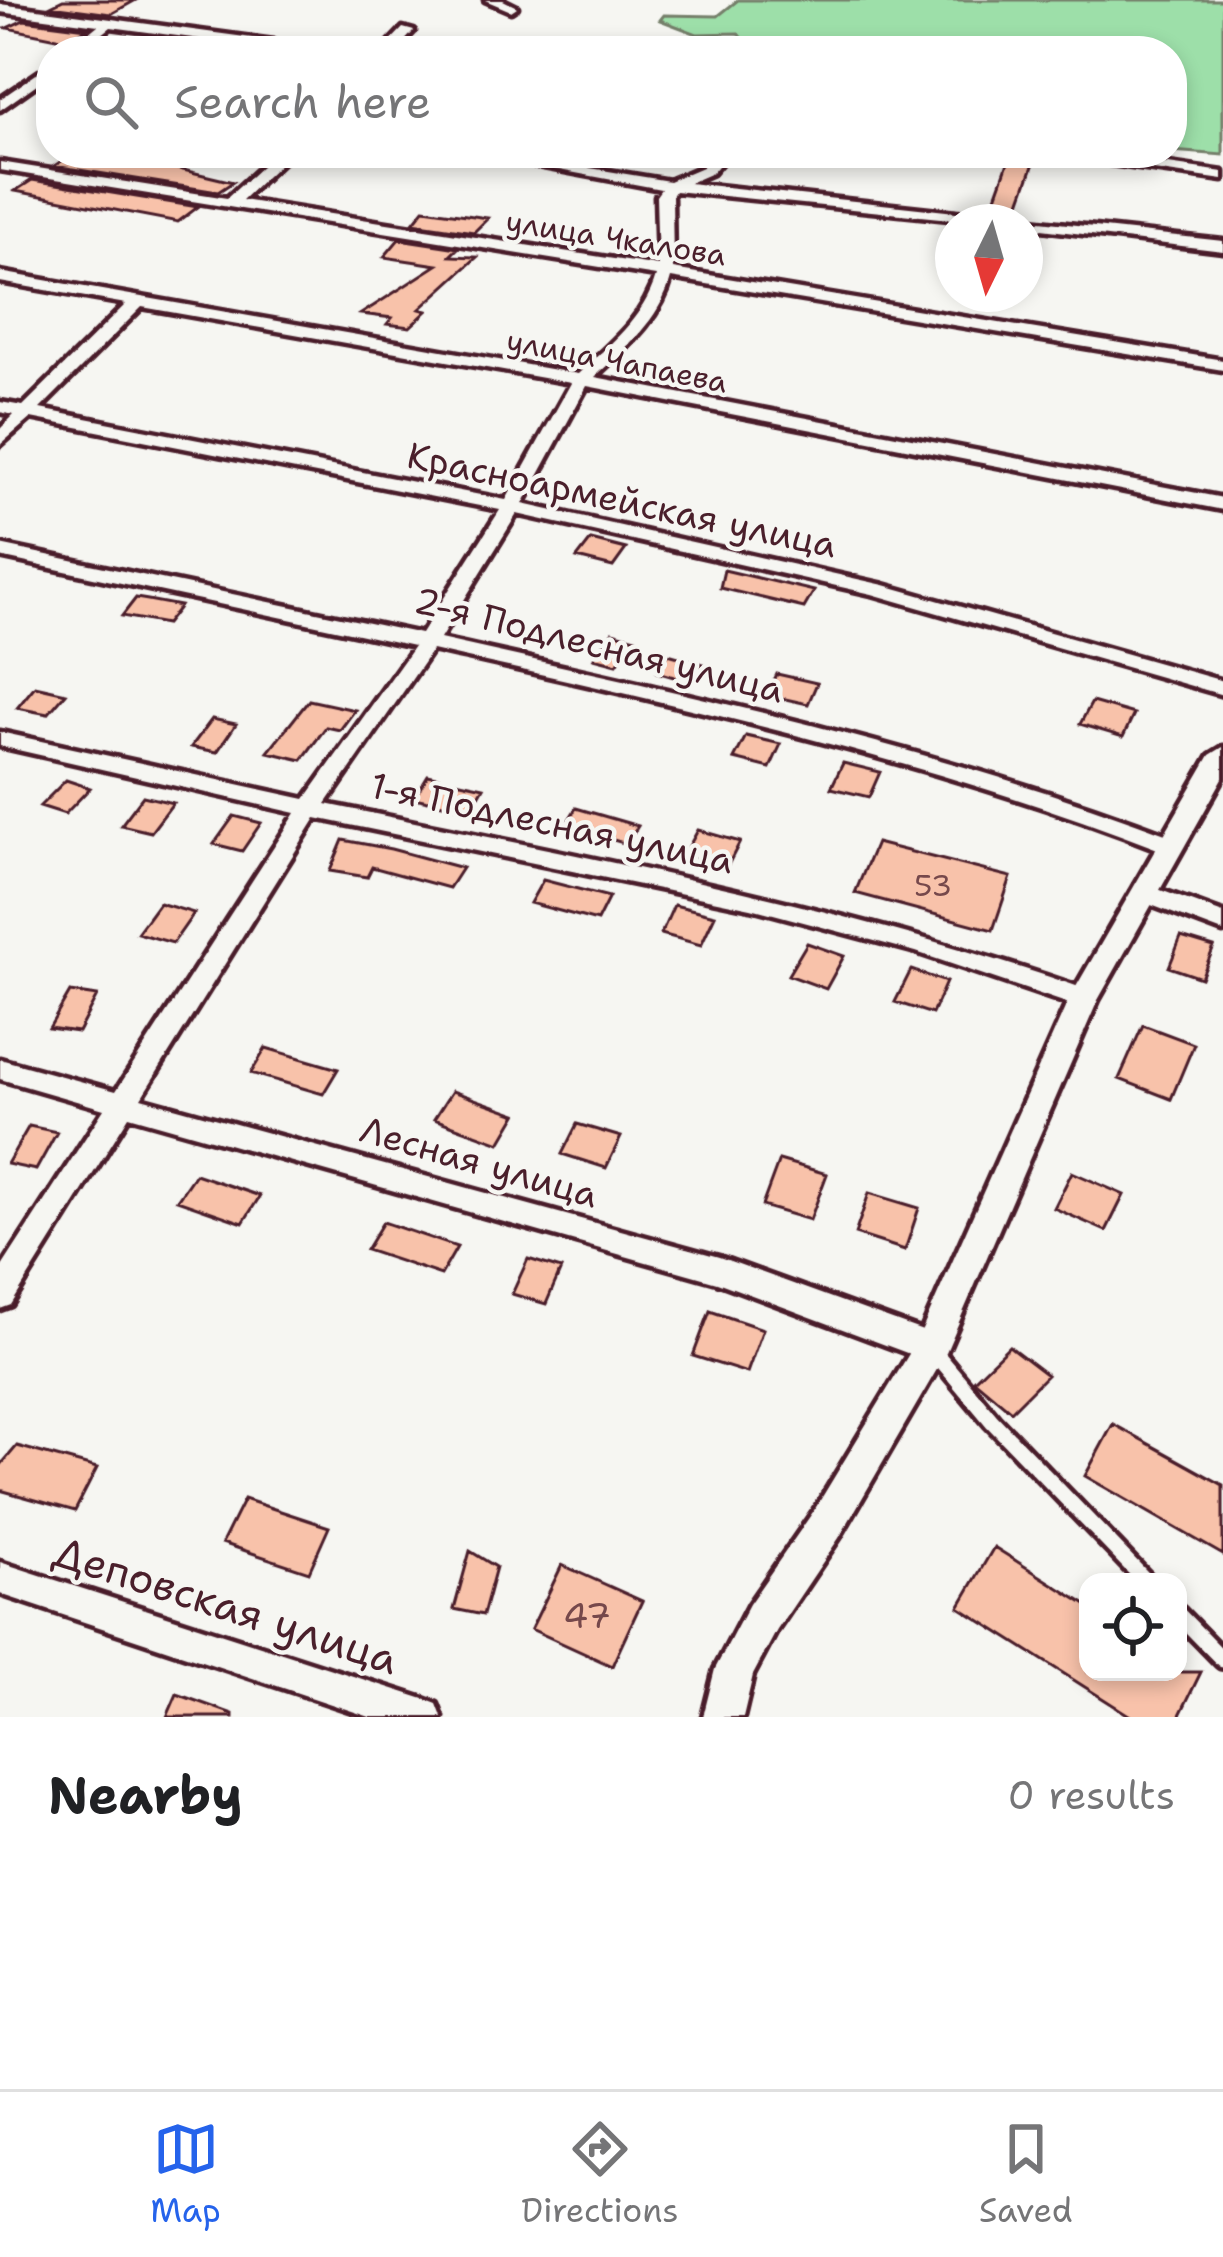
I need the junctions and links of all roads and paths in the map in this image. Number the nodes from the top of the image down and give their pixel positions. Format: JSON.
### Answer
{"nodes":[{"id":1,"x":490,"y":0,"type":"edge"},
{"id":2,"x":511,"y":7,"type":"dead end"},
{"id":3,"x":0,"y":8,"type":"edge"},
{"id":4,"x":107,"y":24,"type":"junction"},
{"id":5,"x":408,"y":31,"type":"dead end"},
{"id":6,"x":92,"y":36,"type":"edge"},
{"id":7,"x":200,"y":36,"type":"edge"},
{"id":8,"x":403,"y":36,"type":"edge"},
{"id":9,"x":36,"y":80,"type":"edge"},
{"id":10,"x":0,"y":83,"type":"edge"},
{"id":11,"x":27,"y":87,"type":"junction"},
{"id":12,"x":36,"y":88,"type":"edge"},
{"id":13,"x":0,"y":106,"type":"edge"},
{"id":14,"x":0,"y":166,"type":"edge"},
{"id":15,"x":268,"y":168,"type":"edge"},
{"id":16,"x":564,"y":168,"type":"edge"},
{"id":17,"x":709,"y":168,"type":"edge"},
{"id":18,"x":1167,"y":168,"type":"edge"},
{"id":19,"x":1223,"y":176,"type":"edge"},
{"id":20,"x":671,"y":186,"type":"junction"},
{"id":21,"x":230,"y":203,"type":"junction"},
{"id":22,"x":935,"y":213,"type":"edge"},
{"id":23,"x":1043,"y":224,"type":"edge"},
{"id":24,"x":1223,"y":246,"type":"edge"},
{"id":25,"x":665,"y":274,"type":"junction"},
{"id":26,"x":0,"y":277,"type":"edge"},
{"id":27,"x":138,"y":302,"type":"junction"},
{"id":28,"x":1223,"y":365,"type":"edge"},
{"id":29,"x":582,"y":380,"type":"junction"},
{"id":30,"x":0,"y":407,"type":"edge"},
{"id":31,"x":25,"y":412,"type":"junction"},
{"id":32,"x":0,"y":439,"type":"edge"},
{"id":33,"x":1223,"y":504,"type":"edge"},
{"id":34,"x":512,"y":507,"type":"junction"},
{"id":35,"x":0,"y":551,"type":"edge"},
{"id":36,"x":429,"y":639,"type":"junction"},
{"id":37,"x":1223,"y":688,"type":"edge"},
{"id":38,"x":0,"y":739,"type":"edge"},
{"id":39,"x":1223,"y":755,"type":"edge"},
{"id":40,"x":310,"y":809,"type":"junction"},
{"id":41,"x":1172,"y":845,"type":"junction"},
{"id":42,"x":1144,"y":893,"type":"junction"},
{"id":43,"x":1223,"y":923,"type":"edge"},
{"id":44,"x":1084,"y":999,"type":"junction"},
{"id":45,"x":0,"y":1069,"type":"edge"},
{"id":46,"x":123,"y":1103,"type":"junction"},
{"id":47,"x":0,"y":1296,"type":"edge"},
{"id":48,"x":931,"y":1348,"type":"junction"},
{"id":49,"x":1138,"y":1573,"type":"edge"},
{"id":50,"x":0,"y":1578,"type":"edge"},
{"id":51,"x":1187,"y":1623,"type":"edge"},
{"id":52,"x":1223,"y":1660,"type":"edge"},
{"id":53,"x":424,"y":1717,"type":"edge"},
{"id":54,"x":723,"y":1717,"type":"edge"}],
"edges":[{"from":1,"to":2,"type":"street"},
{"from":3,"to":4,"type":"street"},
{"from":4,"to":6,"type":"street"},
{"from":4,"to":7,"type":"street"},
{"from":5,"to":8,"type":"street"},
{"from":9,"to":11,"type":"street"},
{"from":10,"to":11,"type":"street"},
{"from":11,"to":12,"type":"street"},
{"from":11,"to":13,"type":"street"},
{"from":14,"to":21,"type":"street","name":"улица Чкалова"},
{"from":15,"to":21,"type":"street"},
{"from":16,"to":20,"type":"street"},
{"from":17,"to":20,"type":"street"},
{"from":18,"to":19,"type":"street"},
{"from":20,"to":22,"type":"street"},
{"from":20,"to":25,"type":"street"},
{"from":21,"to":25,"type":"street","name":"улица Чкалова"},
{"from":23,"to":24,"type":"street"},
{"from":25,"to":28,"type":"street","name":"улица Чкалова"},
{"from":25,"to":29,"type":"street"},
{"from":26,"to":27,"type":"street","name":"улица Чапаева"},
{"from":27,"to":29,"type":"street","name":"улица Чапаева"},
{"from":27,"to":31,"type":"street"},
{"from":29,"to":33,"type":"street","name":"улица Чапаева"},
{"from":29,"to":34,"type":"street"},
{"from":30,"to":31,"type":"street","name":"Красноармейская улица"},
{"from":31,"to":32,"type":"street"},
{"from":31,"to":34,"type":"street","name":"Красноармейская улица"},
{"from":34,"to":36,"type":"street"},
{"from":34,"to":37,"type":"street","name":"Красноармейская улица"},
{"from":35,"to":36,"type":"street","name":"2-я Подлесная улица"},
{"from":36,"to":40,"type":"street"},
{"from":36,"to":41,"type":"street","name":"2-я Подлесная улица"},
{"from":38,"to":40,"type":"street","name":"1-я Подлесная улица"},
{"from":39,"to":41,"type":"street"},
{"from":40,"to":44,"type":"street","name":"1-я Подлесная улица"},
{"from":40,"to":46,"type":"street"},
{"from":41,"to":42,"type":"street"},
{"from":42,"to":43,"type":"street"},
{"from":42,"to":44,"type":"street"},
{"from":44,"to":48,"type":"street"},
{"from":45,"to":46,"type":"street","name":"Лесная улица"},
{"from":46,"to":47,"type":"street"},
{"from":46,"to":48,"type":"street","name":"Лесная улица"},
{"from":48,"to":49,"type":"lane"},
{"from":48,"to":54,"type":"street"},
{"from":50,"to":53,"type":"street","name":"Деповская улица"},
{"from":51,"to":52,"type":"lane"}]}
